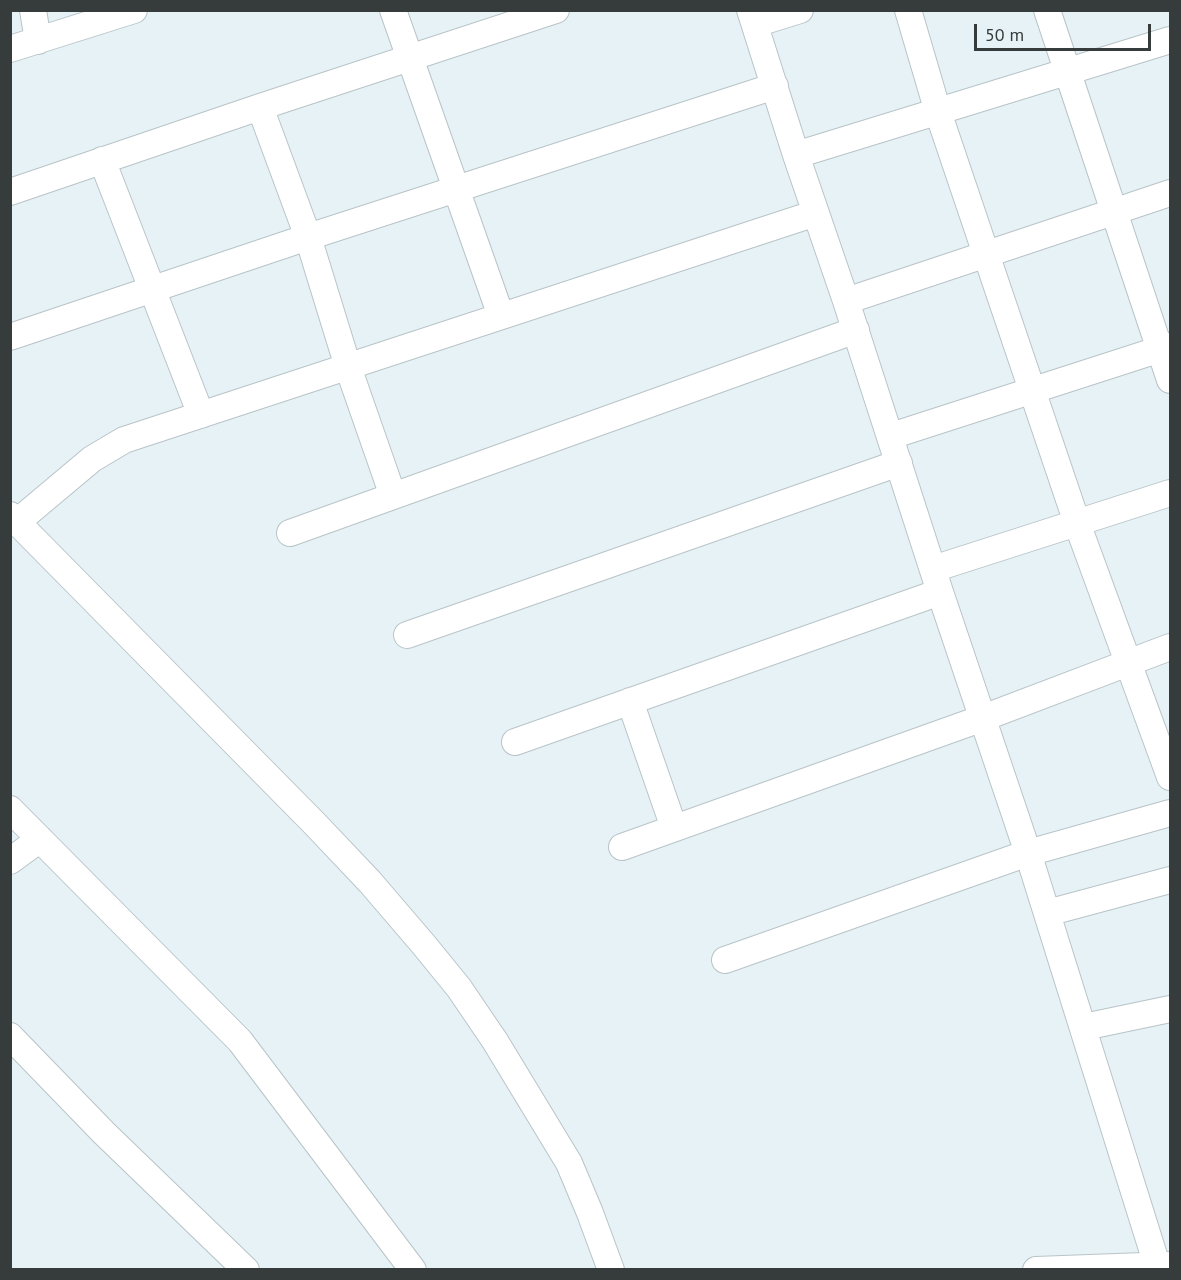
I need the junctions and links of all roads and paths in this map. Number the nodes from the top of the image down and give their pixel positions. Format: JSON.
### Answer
{"nodes":[{"id":1,"x":33,"y":10,"type":"edge"},
{"id":2,"x":134,"y":10,"type":"edge"},
{"id":3,"x":393,"y":10,"type":"edge"},
{"id":4,"x":556,"y":10,"type":"edge"},
{"id":5,"x":800,"y":10,"type":"edge"},
{"id":6,"x":908,"y":10,"type":"edge"},
{"id":7,"x":1047,"y":10,"type":"edge"},
{"id":8,"x":753,"y":17,"type":"edge"},
{"id":9,"x":38,"y":40,"type":"junction"},
{"id":10,"x":1170,"y":40,"type":"edge"},
{"id":11,"x":10,"y":49,"type":"edge"},
{"id":12,"x":408,"y":59,"type":"junction"},
{"id":13,"x":1068,"y":72,"type":"junction"},
{"id":14,"x":775,"y":86,"type":"junction"},
{"id":15,"x":260,"y":107,"type":"junction"},
{"id":16,"x":938,"y":112,"type":"junction"},
{"id":17,"x":796,"y":155,"type":"junction"},
{"id":18,"x":102,"y":160,"type":"junction"},
{"id":19,"x":456,"y":191,"type":"junction"},
{"id":20,"x":10,"y":192,"type":"edge"},
{"id":21,"x":1170,"y":193,"type":"edge"},
{"id":22,"x":1115,"y":211,"type":"junction"},
{"id":23,"x":816,"y":213,"type":"junction"},
{"id":24,"x":308,"y":237,"type":"junction"},
{"id":25,"x":987,"y":254,"type":"junction"},
{"id":26,"x":152,"y":289,"type":"junction"},
{"id":27,"x":846,"y":301,"type":"junction"},
{"id":28,"x":501,"y":316,"type":"junction"},
{"id":29,"x":856,"y":330,"type":"junction"},
{"id":30,"x":10,"y":337,"type":"edge"},
{"id":31,"x":1166,"y":347,"type":"edge"},
{"id":32,"x":348,"y":367,"type":"junction"},
{"id":33,"x":1170,"y":380,"type":"edge"},
{"id":34,"x":1032,"y":390,"type":"junction"},
{"id":35,"x":201,"y":414,"type":"junction"},
{"id":36,"x":891,"y":436,"type":"junction"},
{"id":37,"x":899,"y":463,"type":"junction"},
{"id":38,"x":1170,"y":493,"type":"edge"},
{"id":39,"x":393,"y":496,"type":"junction"},
{"id":40,"x":14,"y":518,"type":"edge"},
{"id":41,"x":1077,"y":523,"type":"junction"},
{"id":42,"x":290,"y":532,"type":"dead end"},
{"id":43,"x":936,"y":581,"type":"junction"},
{"id":44,"x":407,"y":635,"type":"dead end"},
{"id":45,"x":1170,"y":647,"type":"edge"},
{"id":46,"x":1129,"y":662,"type":"junction"},
{"id":47,"x":630,"y":701,"type":"junction"},
{"id":48,"x":983,"y":718,"type":"junction"},
{"id":49,"x":515,"y":742,"type":"dead end"},
{"id":50,"x":1170,"y":777,"type":"edge"},
{"id":51,"x":10,"y":809,"type":"edge"},
{"id":52,"x":1170,"y":813,"type":"edge"},
{"id":53,"x":674,"y":828,"type":"junction"},
{"id":54,"x":40,"y":839,"type":"junction"},
{"id":55,"x":622,"y":847,"type":"dead end"},
{"id":56,"x":1028,"y":853,"type":"junction"},
{"id":57,"x":10,"y":861,"type":"edge"},
{"id":58,"x":1170,"y":880,"type":"edge"},
{"id":59,"x":1047,"y":913,"type":"junction"},
{"id":60,"x":725,"y":960,"type":"dead end"},
{"id":61,"x":1170,"y":1009,"type":"edge"},
{"id":62,"x":1084,"y":1027,"type":"junction"},
{"id":63,"x":10,"y":1036,"type":"edge"},
{"id":64,"x":1149,"y":1266,"type":"edge"},
{"id":65,"x":246,"y":1269,"type":"edge"},
{"id":66,"x":413,"y":1269,"type":"edge"},
{"id":67,"x":611,"y":1269,"type":"edge"},
{"id":68,"x":1036,"y":1269,"type":"edge"}],
"edges":[{"from":1,"to":9,"type":"street"},
{"from":2,"to":9,"type":"street"},
{"from":3,"to":12,"type":"street"},
{"from":4,"to":12,"type":"street"},
{"from":5,"to":8,"type":"street"},
{"from":6,"to":16,"type":"street"},
{"from":7,"to":13,"type":"street"},
{"from":8,"to":14,"type":"street"},
{"from":9,"to":11,"type":"street"},
{"from":10,"to":13,"type":"street"},
{"from":12,"to":15,"type":"street"},
{"from":12,"to":19,"type":"street"},
{"from":13,"to":16,"type":"street"},
{"from":13,"to":22,"type":"street"},
{"from":14,"to":17,"type":"street"},
{"from":14,"to":19,"type":"street"},
{"from":15,"to":18,"type":"street"},
{"from":15,"to":24,"type":"street"},
{"from":16,"to":17,"type":"street"},
{"from":16,"to":25,"type":"street"},
{"from":17,"to":23,"type":"street"},
{"from":18,"to":20,"type":"street"},
{"from":18,"to":26,"type":"street"},
{"from":19,"to":24,"type":"street"},
{"from":19,"to":28,"type":"street"},
{"from":21,"to":22,"type":"street"},
{"from":22,"to":25,"type":"street"},
{"from":22,"to":31,"type":"street"},
{"from":23,"to":27,"type":"street"},
{"from":23,"to":28,"type":"street"},
{"from":24,"to":26,"type":"street"},
{"from":24,"to":32,"type":"street"},
{"from":25,"to":27,"type":"street"},
{"from":25,"to":34,"type":"street"},
{"from":26,"to":30,"type":"street"},
{"from":26,"to":35,"type":"street"},
{"from":27,"to":29,"type":"street"},
{"from":28,"to":32,"type":"street"},
{"from":29,"to":36,"type":"street"},
{"from":29,"to":39,"type":"street"},
{"from":31,"to":33,"type":"street"},
{"from":31,"to":34,"type":"street"},
{"from":32,"to":35,"type":"street"},
{"from":32,"to":39,"type":"street"},
{"from":34,"to":36,"type":"street"},
{"from":34,"to":41,"type":"street"},
{"from":35,"to":40,"type":"street"},
{"from":36,"to":37,"type":"street"},
{"from":37,"to":43,"type":"street"},
{"from":37,"to":44,"type":"street"},
{"from":38,"to":41,"type":"street"},
{"from":39,"to":42,"type":"street"},
{"from":40,"to":67,"type":"street"},
{"from":41,"to":43,"type":"street"},
{"from":41,"to":46,"type":"street"},
{"from":43,"to":47,"type":"street"},
{"from":43,"to":48,"type":"street"},
{"from":45,"to":46,"type":"street"},
{"from":46,"to":48,"type":"street"},
{"from":46,"to":50,"type":"street"},
{"from":47,"to":49,"type":"street"},
{"from":47,"to":53,"type":"street"},
{"from":48,"to":53,"type":"street"},
{"from":48,"to":56,"type":"street"},
{"from":51,"to":54,"type":"street"},
{"from":52,"to":56,"type":"street"},
{"from":53,"to":55,"type":"street"},
{"from":54,"to":57,"type":"street"},
{"from":54,"to":66,"type":"street"},
{"from":56,"to":59,"type":"street"},
{"from":56,"to":60,"type":"street"},
{"from":58,"to":59,"type":"street"},
{"from":59,"to":62,"type":"street"},
{"from":61,"to":62,"type":"street"},
{"from":62,"to":64,"type":"street"},
{"from":63,"to":65,"type":"street"},
{"from":64,"to":68,"type":"street"}]}
